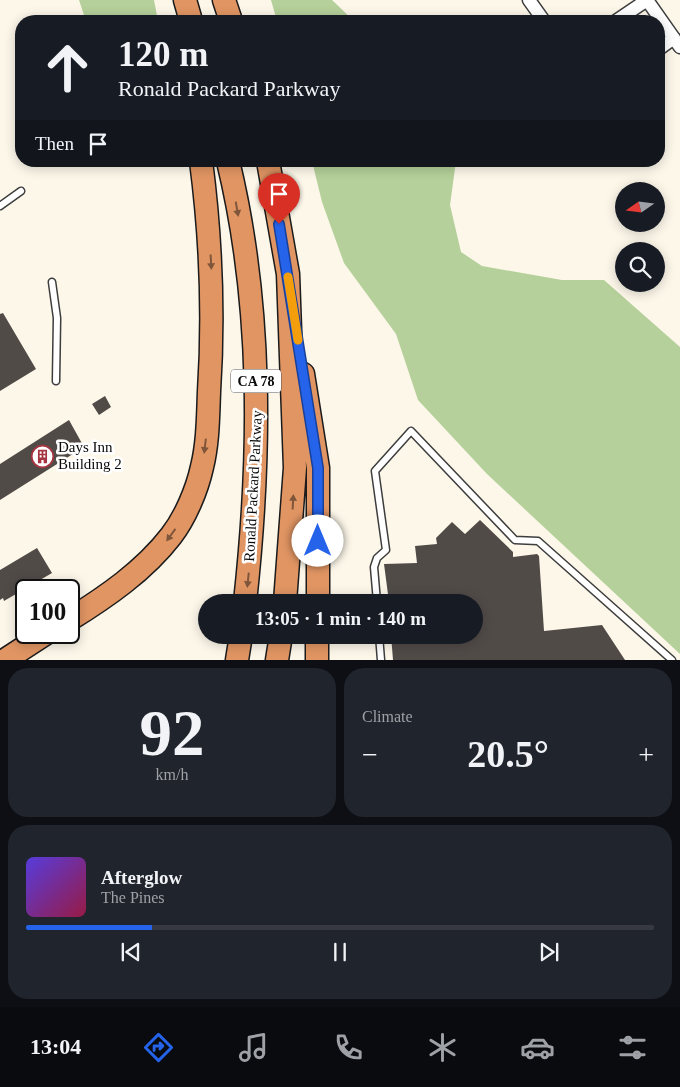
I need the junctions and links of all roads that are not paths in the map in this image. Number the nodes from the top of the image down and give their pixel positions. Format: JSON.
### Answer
{"nodes":[{"id":1,"x":184,"y":0,"type":"edge"},
{"id":2,"x":224,"y":0,"type":"edge"},
{"id":3,"x":529,"y":0,"type":"edge"},
{"id":4,"x":647,"y":0,"type":"edge"},
{"id":5,"x":189,"y":15,"type":"edge"},
{"id":6,"x":229,"y":15,"type":"edge"},
{"id":7,"x":540,"y":15,"type":"edge"},
{"id":8,"x":625,"y":15,"type":"edge"},
{"id":9,"x":657,"y":15,"type":"edge"},
{"id":10,"x":665,"y":26,"type":"edge"},
{"id":11,"x":677,"y":43,"type":"edge"},
{"id":12,"x":665,"y":47,"type":"edge"},
{"id":13,"x":202,"y":167,"type":"edge"},
{"id":14,"x":229,"y":167,"type":"edge"},
{"id":15,"x":269,"y":167,"type":"edge"},
{"id":16,"x":21,"y":191,"type":"dead end"},
{"id":17,"x":0,"y":206,"type":"edge"},
{"id":18,"x":288,"y":274,"type":"junction"},
{"id":19,"x":52,"y":282,"type":"dead end"},
{"id":20,"x":56,"y":380,"type":"dead end"},
{"id":21,"x":246,"y":594,"type":"edge"},
{"id":22,"x":286,"y":594,"type":"edge"},
{"id":23,"x":318,"y":594,"type":"edge"},
{"id":24,"x":376,"y":594,"type":"edge"},
{"id":25,"x":80,"y":613,"type":"edge"},
{"id":26,"x":29,"y":644,"type":"edge"},
{"id":27,"x":240,"y":644,"type":"edge"},
{"id":28,"x":280,"y":644,"type":"edge"},
{"id":29,"x":317,"y":644,"type":"edge"},
{"id":30,"x":380,"y":644,"type":"edge"},
{"id":31,"x":4,"y":660,"type":"edge"},
{"id":32,"x":237,"y":660,"type":"edge"},
{"id":33,"x":277,"y":660,"type":"edge"},
{"id":34,"x":317,"y":660,"type":"edge"},
{"id":35,"x":381,"y":660,"type":"edge"},
{"id":36,"x":672,"y":660,"type":"edge"}],
"edges":[{"from":1,"to":5,"type":"highway"},
{"from":2,"to":6,"type":"highway"},
{"from":3,"to":7,"type":"street"},
{"from":4,"to":8,"type":"street"},
{"from":4,"to":9,"type":"street"},
{"from":10,"to":11,"type":"street"},
{"from":11,"to":12,"type":"street"},
{"from":13,"to":25,"type":"highway","one_way":true},
{"from":14,"to":21,"type":"highway","name":"Ronald Packard Parkway","number":"CA 78","one_way":true},
{"from":15,"to":18,"type":"highway","number":"CA 78"},
{"from":16,"to":17,"type":"lane"},
{"from":22,"to":18,"type":"highway","number":"CA 78","one_way":true},
{"from":18,"to":23,"type":"highway"},
{"from":19,"to":20,"type":"lane"},
{"from":24,"to":36,"type":"lane"},
{"from":26,"to":31,"type":"highway"},
{"from":27,"to":32,"type":"highway"},
{"from":28,"to":33,"type":"highway"},
{"from":29,"to":34,"type":"highway"},
{"from":30,"to":35,"type":"lane"}]}
